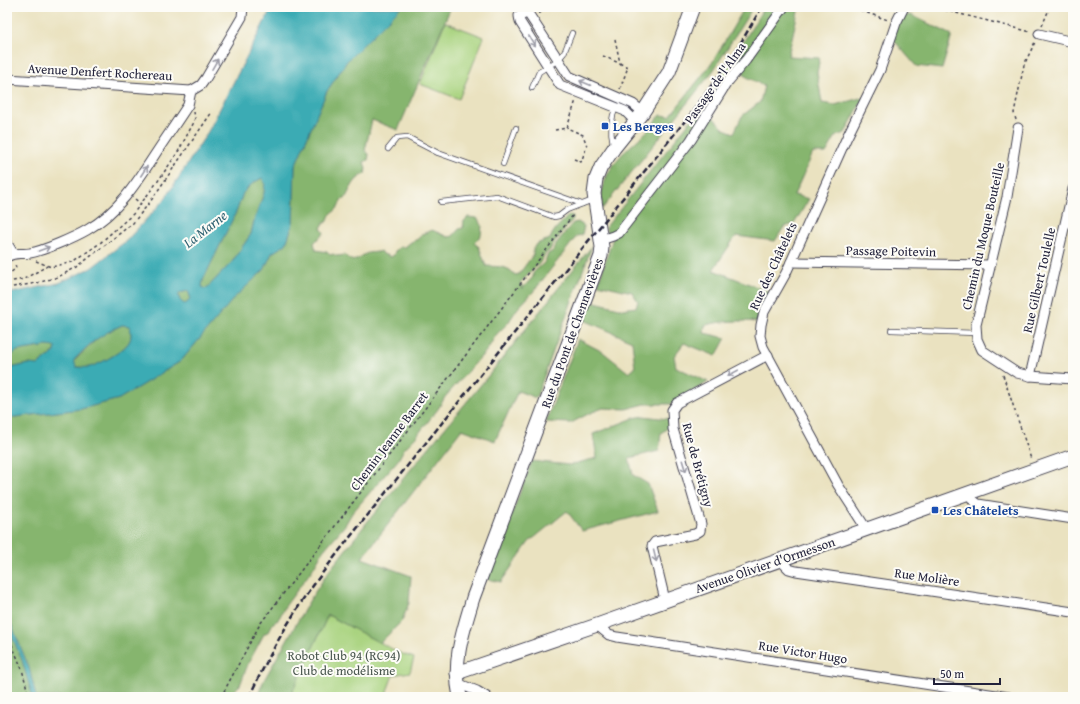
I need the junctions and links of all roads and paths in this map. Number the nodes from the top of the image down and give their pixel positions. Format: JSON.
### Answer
{"nodes":[{"id":1,"x":244,"y":7,"type":"edge"},
{"id":2,"x":622,"y":7,"type":"edge"},
{"id":3,"x":632,"y":7,"type":"edge"},
{"id":4,"x":693,"y":7,"type":"edge"},
{"id":5,"x":784,"y":7,"type":"edge"},
{"id":6,"x":850,"y":7,"type":"edge"},
{"id":7,"x":904,"y":7,"type":"edge"},
{"id":8,"x":933,"y":7,"type":"edge"},
{"id":9,"x":1050,"y":7,"type":"edge"},
{"id":10,"x":893,"y":22,"type":"dead end"},
{"id":11,"x":572,"y":33,"type":"dead end"},
{"id":12,"x":1037,"y":33,"type":"junction"},
{"id":13,"x":615,"y":40,"type":"dead end"},
{"id":14,"x":1073,"y":42,"type":"edge"},
{"id":15,"x":603,"y":56,"type":"dead end"},
{"id":16,"x":558,"y":60,"type":"junction"},
{"id":17,"x":620,"y":63,"type":"junction"},
{"id":18,"x":548,"y":66,"type":"junction"},
{"id":19,"x":7,"y":79,"type":"edge"},
{"id":20,"x":532,"y":88,"type":"dead end"},
{"id":21,"x":191,"y":90,"type":"junction"},
{"id":22,"x":578,"y":92,"type":"junction"},
{"id":23,"x":619,"y":98,"type":"junction"},
{"id":24,"x":616,"y":107,"type":"junction"},
{"id":25,"x":212,"y":112,"type":"dead end"},
{"id":26,"x":640,"y":117,"type":"junction"},
{"id":27,"x":516,"y":128,"type":"dead end"},
{"id":28,"x":567,"y":128,"type":"junction"},
{"id":29,"x":1018,"y":128,"type":"joint"},
{"id":30,"x":555,"y":130,"type":"dead end"},
{"id":31,"x":614,"y":148,"type":"junction"},
{"id":32,"x":388,"y":149,"type":"dead end"},
{"id":33,"x":574,"y":159,"type":"dead end"},
{"id":34,"x":503,"y":164,"type":"dead end"},
{"id":35,"x":1073,"y":189,"type":"edge"},
{"id":36,"x":132,"y":196,"type":"dead end"},
{"id":37,"x":595,"y":199,"type":"junction"},
{"id":38,"x":441,"y":202,"type":"dead end"},
{"id":39,"x":141,"y":204,"type":"dead end"},
{"id":40,"x":582,"y":204,"type":"junction"},
{"id":41,"x":601,"y":240,"type":"junction"},
{"id":42,"x":7,"y":243,"type":"edge"},
{"id":43,"x":10,"y":255,"type":"edge"},
{"id":44,"x":30,"y":259,"type":"dead end"},
{"id":45,"x":791,"y":262,"type":"junction"},
{"id":46,"x":15,"y":264,"type":"dead end"},
{"id":47,"x":990,"y":265,"type":"junction"},
{"id":48,"x":7,"y":276,"type":"edge"},
{"id":49,"x":7,"y":282,"type":"edge"},
{"id":50,"x":7,"y":288,"type":"edge"},
{"id":51,"x":891,"y":330,"type":"dead end"},
{"id":52,"x":976,"y":333,"type":"junction"},
{"id":53,"x":768,"y":355,"type":"junction"},
{"id":54,"x":998,"y":361,"type":"junction"},
{"id":55,"x":1030,"y":376,"type":"junction"},
{"id":56,"x":1073,"y":379,"type":"edge"},
{"id":57,"x":1073,"y":456,"type":"edge"},
{"id":58,"x":1035,"y":470,"type":"junction"},
{"id":59,"x":968,"y":493,"type":"junction"},
{"id":60,"x":1073,"y":519,"type":"edge"},
{"id":61,"x":866,"y":530,"type":"junction"},
{"id":62,"x":780,"y":560,"type":"junction"},
{"id":63,"x":665,"y":600,"type":"junction"},
{"id":64,"x":1073,"y":612,"type":"edge"},
{"id":65,"x":597,"y":625,"type":"junction"},
{"id":66,"x":7,"y":633,"type":"edge"},
{"id":67,"x":457,"y":678,"type":"junction"},
{"id":68,"x":29,"y":697,"type":"edge"},
{"id":69,"x":221,"y":697,"type":"edge"},
{"id":70,"x":460,"y":697,"type":"edge"},
{"id":71,"x":487,"y":697,"type":"edge"},
{"id":72,"x":1009,"y":697,"type":"edge"}],
"edges":[{"from":21,"to":1,"type":"street","one_way":true},
{"from":2,"to":3,"type":"path"},
{"from":4,"to":26,"type":"main road","name":"Rue du Pont de Chennevières"},
{"from":5,"to":41,"type":"street","name":"Passage de l'Alma"},
{"from":6,"to":10,"type":"path"},
{"from":7,"to":45,"type":"street","name":"Rue des Châtelets"},
{"from":8,"to":12,"type":"path"},
{"from":9,"to":12,"type":"path"},
{"from":11,"to":16,"type":"lane"},
{"from":12,"to":14,"type":"street"},
{"from":12,"to":29,"type":"path"},
{"from":13,"to":17,"type":"path"},
{"from":15,"to":17,"type":"path"},
{"from":16,"to":18,"type":"lane"},
{"from":16,"to":18,"type":"street","one_way":true},
{"from":23,"to":16,"type":"street","one_way":true},
{"from":17,"to":23,"type":"path"},
{"from":18,"to":20,"type":"lane"},
{"from":18,"to":22,"type":"street"},
{"from":19,"to":21,"type":"street","name":"Avenue Denfert Rochereau"},
{"from":43,"to":21,"type":"street","one_way":true},
{"from":22,"to":24,"type":"street"},
{"from":22,"to":28,"type":"path"},
{"from":23,"to":24,"type":"lane"},
{"from":23,"to":26,"type":"street"},
{"from":24,"to":26,"type":"street"},
{"from":24,"to":31,"type":"lane"},
{"from":25,"to":50,"type":"path"},
{"from":26,"to":31,"type":"main road","name":"Rue du Pont de Chennevières"},
{"from":27,"to":34,"type":"lane"},
{"from":28,"to":30,"type":"path"},
{"from":28,"to":33,"type":"path"},
{"from":29,"to":47,"type":"street","name":"Chemin du Moque Bouteille"},
{"from":31,"to":37,"type":"main road","name":"Rue du Pont de Chennevières"},
{"from":32,"to":40,"type":"lane"},
{"from":35,"to":55,"type":"street","name":"Rue Gilbert Toulelle"},
{"from":36,"to":39,"type":"path"},
{"from":37,"to":40,"type":"lane"},
{"from":37,"to":41,"type":"main road","name":"Rue du Pont de Chennevières"},
{"from":38,"to":40,"type":"lane"},
{"from":40,"to":69,"type":"path","name":"Chemin Jeanne Barret"},
{"from":41,"to":67,"type":"main road","name":"Rue du Pont de Chennevières"},
{"from":42,"to":43,"type":"street"},
{"from":44,"to":49,"type":"path"},
{"from":45,"to":47,"type":"street","name":"Passage Poitevin"},
{"from":45,"to":53,"type":"street","name":"Rue des Châtelets"},
{"from":46,"to":48,"type":"path"},
{"from":47,"to":52,"type":"street","name":"Chemin du Moque Bouteille"},
{"from":51,"to":52,"type":"lane"},
{"from":52,"to":54,"type":"street"},
{"from":53,"to":61,"type":"street","name":"Rue des Châtelets"},
{"from":53,"to":63,"type":"street","name":"Rue de Brétigny","one_way":true},
{"from":54,"to":55,"type":"street"},
{"from":54,"to":58,"type":"path"},
{"from":55,"to":56,"type":"street"},
{"from":57,"to":58,"type":"main road","name":"Avenue Olivier d'Ormesson"},
{"from":58,"to":59,"type":"main road","name":"Avenue Olivier d'Ormesson"},
{"from":59,"to":60,"type":"street"},
{"from":59,"to":61,"type":"main road","name":"Avenue Olivier d'Ormesson"},
{"from":61,"to":62,"type":"main road","name":"Avenue Olivier d'Ormesson"},
{"from":62,"to":63,"type":"main road","name":"Avenue Olivier d'Ormesson"},
{"from":62,"to":64,"type":"street","name":"Rue Molière"},
{"from":63,"to":65,"type":"main road","name":"Avenue Olivier d'Ormesson"},
{"from":65,"to":67,"type":"main road","name":"Avenue Olivier d'Ormesson"},
{"from":65,"to":72,"type":"street","name":"Rue Victor Hugo"},
{"from":66,"to":68,"type":"path"},
{"from":67,"to":70,"type":"main road","name":"Rue du Pont de Chennevières"},
{"from":67,"to":71,"type":"street"}]}
